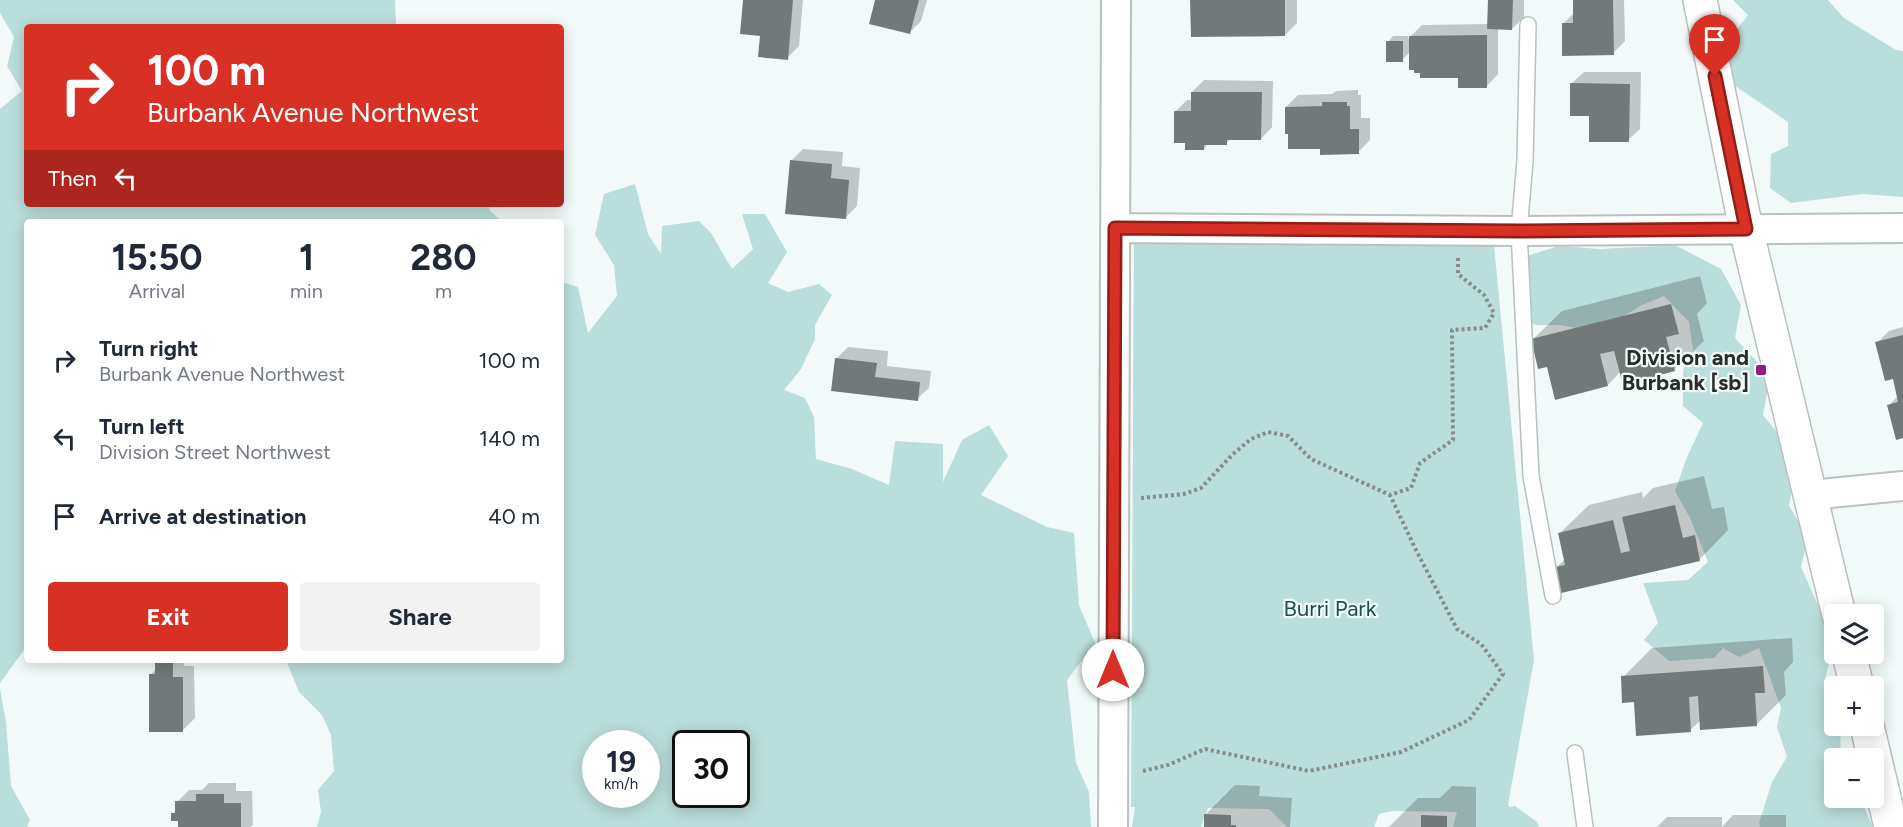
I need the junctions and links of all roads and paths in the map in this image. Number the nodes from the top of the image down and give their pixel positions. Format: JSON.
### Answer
{"nodes":[{"id":1,"x":1116,"y":0,"type":"edge"},
{"id":2,"x":1700,"y":0,"type":"edge"},
{"id":3,"x":1528,"y":25,"type":"dead end"},
{"id":4,"x":1115,"y":228,"type":"junction"},
{"id":5,"x":1903,"y":228,"type":"edge"},
{"id":6,"x":1746,"y":229,"type":"junction"},
{"id":7,"x":1459,"y":230,"type":"junction"},
{"id":8,"x":1519,"y":231,"type":"junction"},
{"id":9,"x":1903,"y":486,"type":"edge"},
{"id":10,"x":1390,"y":495,"type":"junction"},
{"id":11,"x":1810,"y":495,"type":"junction"},
{"id":12,"x":1113,"y":499,"type":"junction"},
{"id":13,"x":1553,"y":596,"type":"dead end"},
{"id":14,"x":1836,"y":604,"type":"edge"},
{"id":15,"x":1869,"y":736,"type":"edge"},
{"id":16,"x":1575,"y":753,"type":"dead end"},
{"id":17,"x":1113,"y":777,"type":"junction"},
{"id":18,"x":1113,"y":827,"type":"edge"},
{"id":19,"x":1585,"y":827,"type":"edge"},
{"id":20,"x":1890,"y":827,"type":"edge"}],
"edges":[{"from":1,"to":4,"type":"street"},
{"from":2,"to":6,"type":"street"},
{"from":3,"to":8,"type":"lane"},
{"from":4,"to":7,"type":"street"},
{"from":4,"to":12,"type":"street"},
{"from":5,"to":6,"type":"street"},
{"from":6,"to":8,"type":"street"},
{"from":6,"to":11,"type":"street"},
{"from":7,"to":8,"type":"street"},
{"from":7,"to":10,"type":"path"},
{"from":8,"to":13,"type":"lane"},
{"from":9,"to":11,"type":"street"},
{"from":10,"to":12,"type":"path"},
{"from":10,"to":17,"type":"path"},
{"from":11,"to":14,"type":"street"},
{"from":12,"to":17,"type":"street"},
{"from":15,"to":20,"type":"street"},
{"from":16,"to":19,"type":"lane"},
{"from":17,"to":18,"type":"street"}]}
